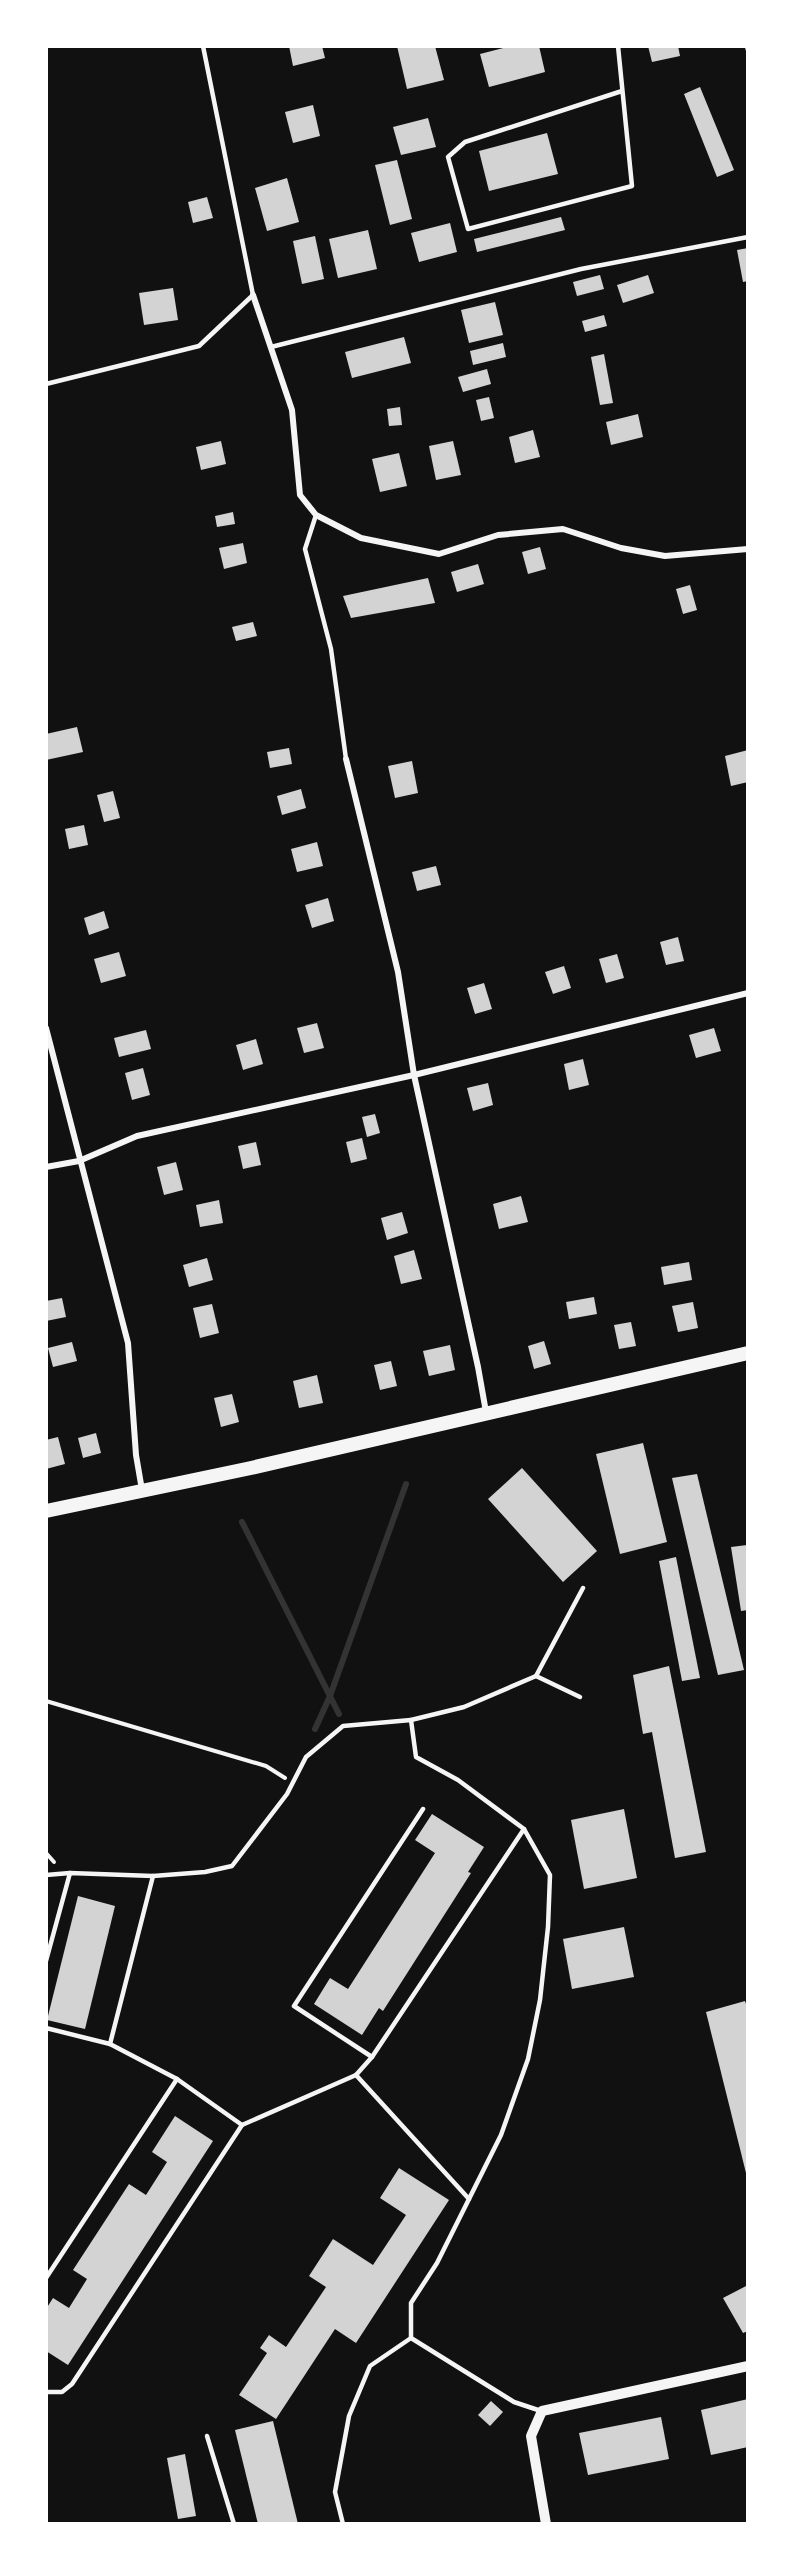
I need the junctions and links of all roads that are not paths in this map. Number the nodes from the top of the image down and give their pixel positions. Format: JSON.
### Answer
{"nodes":[{"id":1,"x":203,"y":46,"type":"edge"},
{"id":2,"x":618,"y":46,"type":"edge"},
{"id":3,"x":622,"y":91,"type":"junction"},
{"id":4,"x":747,"y":237,"type":"edge"},
{"id":5,"x":254,"y":295,"type":"junction"},
{"id":6,"x":271,"y":347,"type":"junction"},
{"id":7,"x":46,"y":384,"type":"edge"},
{"id":8,"x":316,"y":515,"type":"junction"},
{"id":9,"x":747,"y":549,"type":"edge"},
{"id":10,"x":346,"y":759,"type":"joint"},
{"id":11,"x":747,"y":993,"type":"edge"},
{"id":12,"x":46,"y":1028,"type":"edge"},
{"id":13,"x":414,"y":1075,"type":"junction"},
{"id":14,"x":80,"y":1161,"type":"junction"},
{"id":15,"x":46,"y":1167,"type":"edge"},
{"id":16,"x":747,"y":1353,"type":"edge"},
{"id":17,"x":486,"y":1412,"type":"junction"},
{"id":18,"x":142,"y":1491,"type":"junction"},
{"id":19,"x":46,"y":1511,"type":"edge"},
{"id":20,"x":583,"y":1588,"type":"dead end"},
{"id":21,"x":536,"y":1676,"type":"junction"},
{"id":22,"x":580,"y":1697,"type":"dead end"},
{"id":23,"x":411,"y":1720,"type":"junction"},
{"id":24,"x":423,"y":1809,"type":"dead end"},
{"id":25,"x":524,"y":1829,"type":"junction"},
{"id":26,"x":70,"y":1873,"type":"junction"},
{"id":27,"x":46,"y":1875,"type":"edge"},
{"id":28,"x":153,"y":1876,"type":"junction"},
{"id":29,"x":46,"y":1961,"type":"edge"},
{"id":30,"x":46,"y":2028,"type":"edge"},
{"id":31,"x":110,"y":2044,"type":"junction"},
{"id":32,"x":372,"y":2056,"type":"junction"},
{"id":33,"x":356,"y":2075,"type":"junction"},
{"id":34,"x":177,"y":2079,"type":"junction"},
{"id":35,"x":242,"y":2125,"type":"junction"},
{"id":36,"x":469,"y":2199,"type":"junction"},
{"id":37,"x":46,"y":2278,"type":"edge"},
{"id":38,"x":411,"y":2338,"type":"junction"},
{"id":39,"x":747,"y":2366,"type":"edge"},
{"id":40,"x":46,"y":2392,"type":"edge"},
{"id":41,"x":542,"y":2411,"type":"junction"},
{"id":42,"x":207,"y":2436,"type":"dead end"},
{"id":43,"x":234,"y":2523,"type":"edge"},
{"id":44,"x":343,"y":2523,"type":"edge"},
{"id":45,"x":546,"y":2523,"type":"edge"}],
"edges":[{"from":1,"to":5,"type":"lane"},
{"from":2,"to":3,"type":"lane"},
{"from":3,"to":3,"type":"lane"},
{"from":4,"to":6,"type":"lane"},
{"from":5,"to":6,"type":"street"},
{"from":5,"to":7,"type":"lane"},
{"from":6,"to":8,"type":"street"},
{"from":8,"to":9,"type":"street"},
{"from":8,"to":10,"type":"lane"},
{"from":10,"to":13,"type":"street"},
{"from":11,"to":13,"type":"street"},
{"from":12,"to":14,"type":"street"},
{"from":13,"to":14,"type":"street"},
{"from":13,"to":17,"type":"street"},
{"from":14,"to":15,"type":"street"},
{"from":14,"to":18,"type":"street"},
{"from":16,"to":17,"type":"main road"},
{"from":17,"to":18,"type":"main road"},
{"from":18,"to":19,"type":"main road"},
{"from":20,"to":21,"type":"lane"},
{"from":21,"to":22,"type":"lane"},
{"from":21,"to":23,"type":"lane"},
{"from":23,"to":25,"type":"lane"},
{"from":23,"to":28,"type":"lane"},
{"from":24,"to":32,"type":"lane"},
{"from":25,"to":32,"type":"lane"},
{"from":25,"to":36,"type":"lane"},
{"from":26,"to":27,"type":"lane"},
{"from":26,"to":28,"type":"lane"},
{"from":26,"to":29,"type":"lane"},
{"from":28,"to":31,"type":"lane"},
{"from":30,"to":31,"type":"lane"},
{"from":31,"to":34,"type":"lane"},
{"from":32,"to":33,"type":"lane"},
{"from":33,"to":35,"type":"lane"},
{"from":33,"to":36,"type":"lane"},
{"from":34,"to":35,"type":"lane"},
{"from":34,"to":37,"type":"lane"},
{"from":35,"to":40,"type":"lane"},
{"from":36,"to":38,"type":"lane"},
{"from":38,"to":41,"type":"lane"},
{"from":38,"to":44,"type":"lane"},
{"from":39,"to":41,"type":"street"},
{"from":41,"to":45,"type":"street"},
{"from":42,"to":43,"type":"lane"}]}
